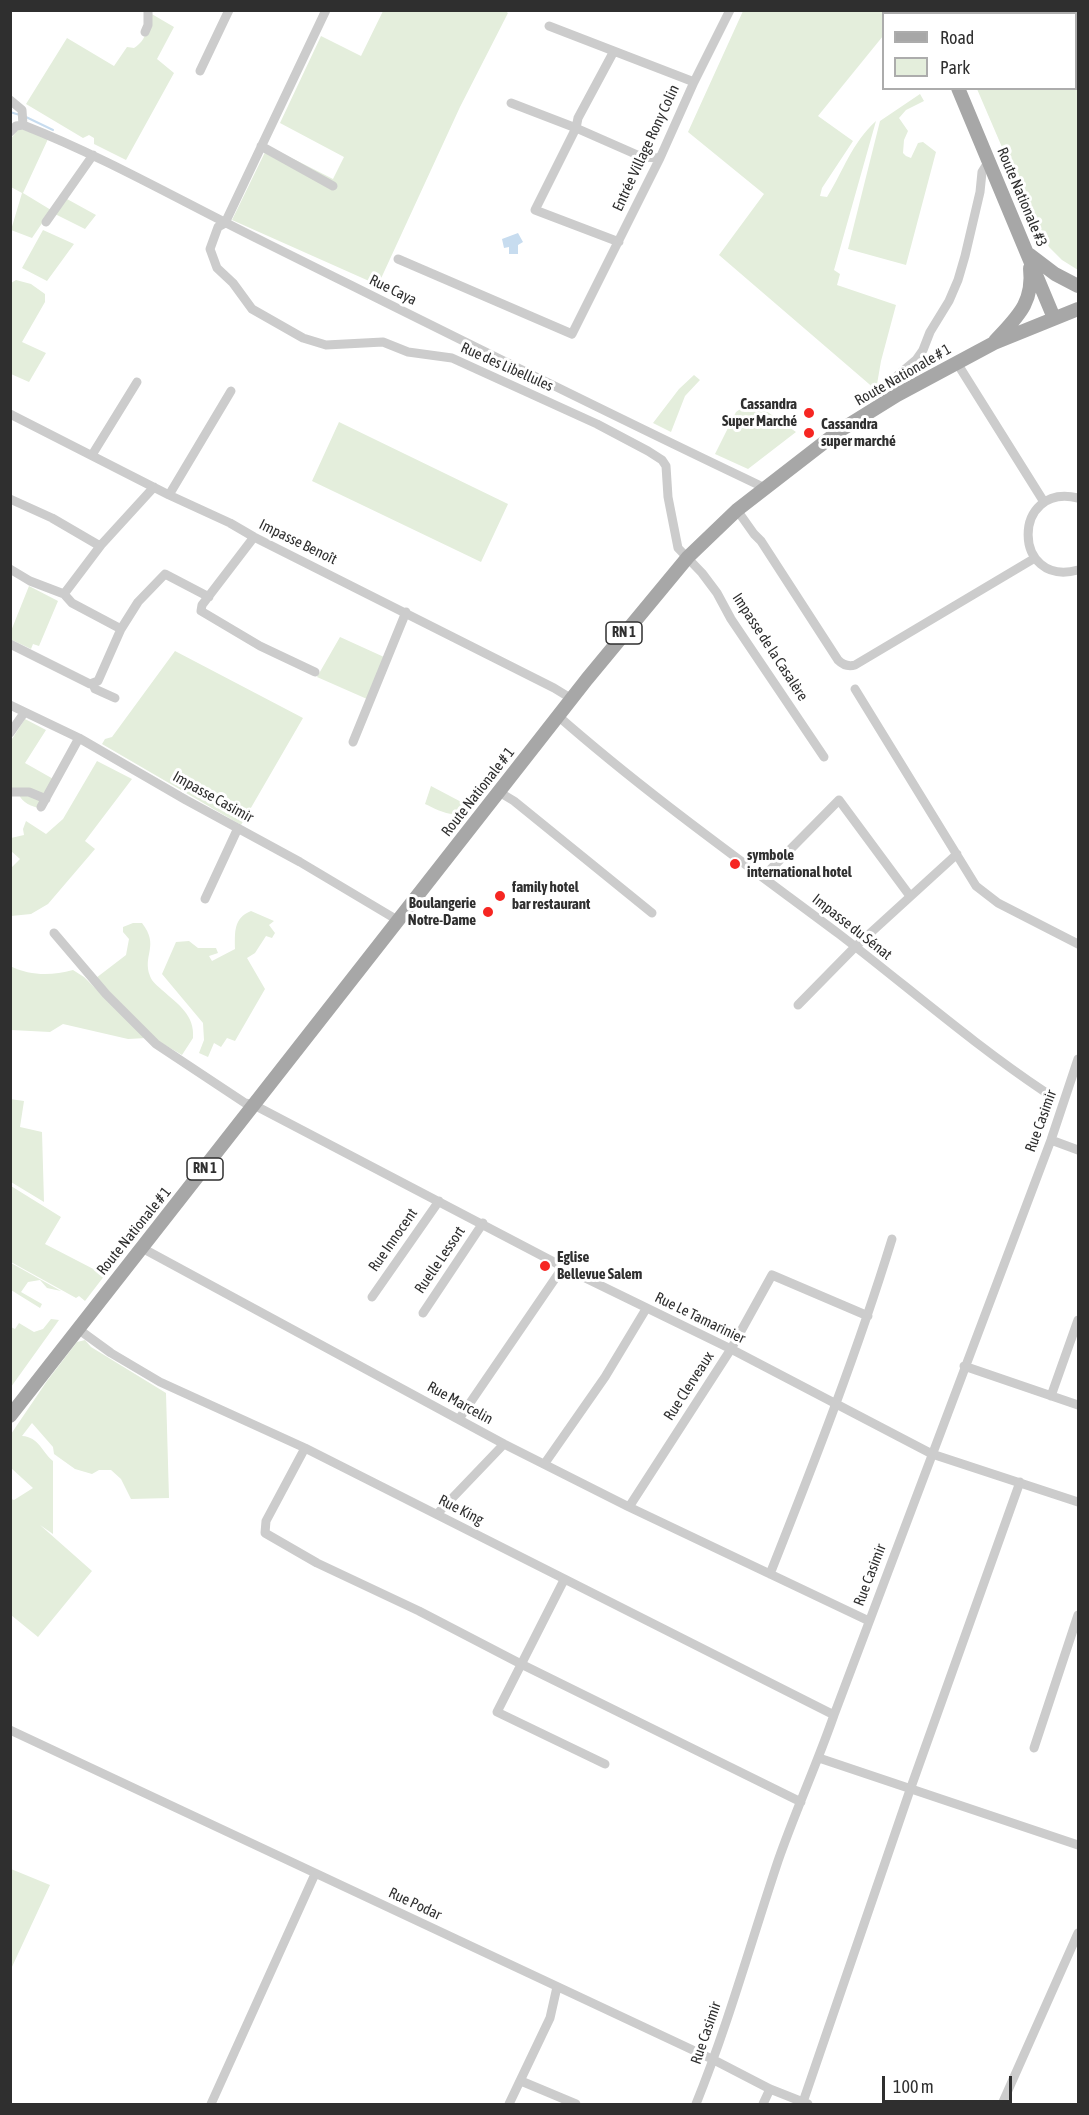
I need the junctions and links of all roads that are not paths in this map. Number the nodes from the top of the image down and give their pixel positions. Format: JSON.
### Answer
{"nodes":[{"id":1,"x":148,"y":10,"type":"edge"},
{"id":2,"x":228,"y":10,"type":"edge"},
{"id":3,"x":326,"y":10,"type":"edge"},
{"id":4,"x":730,"y":10,"type":"edge"},
{"id":5,"x":549,"y":26,"type":"dead end"},
{"id":6,"x":145,"y":32,"type":"dead end"},
{"id":7,"x":614,"y":51,"type":"junction"},
{"id":8,"x":200,"y":71,"type":"dead end"},
{"id":9,"x":694,"y":82,"type":"junction"},
{"id":10,"x":959,"y":90,"type":"edge"},
{"id":11,"x":10,"y":100,"type":"edge"},
{"id":12,"x":511,"y":103,"type":"dead end"},
{"id":13,"x":15,"y":126,"type":"edge"},
{"id":14,"x":576,"y":128,"type":"junction"},
{"id":15,"x":261,"y":146,"type":"junction"},
{"id":16,"x":93,"y":155,"type":"junction"},
{"id":17,"x":660,"y":158,"type":"junction"},
{"id":18,"x":989,"y":161,"type":"junction"},
{"id":19,"x":333,"y":186,"type":"dead end"},
{"id":20,"x":46,"y":222,"type":"dead end"},
{"id":21,"x":225,"y":223,"type":"junction"},
{"id":22,"x":619,"y":242,"type":"junction"},
{"id":23,"x":1029,"y":254,"type":"junction"},
{"id":24,"x":398,"y":259,"type":"dead end"},
{"id":25,"x":1078,"y":286,"type":"edge"},
{"id":26,"x":1078,"y":309,"type":"edge"},
{"id":27,"x":1054,"y":318,"type":"junction"},
{"id":28,"x":994,"y":344,"type":"junction"},
{"id":29,"x":957,"y":363,"type":"junction"},
{"id":30,"x":137,"y":382,"type":"dead end"},
{"id":31,"x":231,"y":391,"type":"dead end"},
{"id":32,"x":897,"y":395,"type":"junction"},
{"id":33,"x":10,"y":414,"type":"edge"},
{"id":34,"x":92,"y":455,"type":"junction"},
{"id":35,"x":154,"y":486,"type":"junction"},
{"id":36,"x":765,"y":488,"type":"junction"},
{"id":37,"x":169,"y":495,"type":"junction"},
{"id":38,"x":1078,"y":498,"type":"edge"},
{"id":39,"x":10,"y":499,"type":"edge"},
{"id":40,"x":1044,"y":502,"type":"junction"},
{"id":41,"x":737,"y":510,"type":"junction"},
{"id":42,"x":254,"y":537,"type":"junction"},
{"id":43,"x":100,"y":546,"type":"junction"},
{"id":44,"x":688,"y":557,"type":"junction"},
{"id":45,"x":1035,"y":558,"type":"junction"},
{"id":46,"x":10,"y":569,"type":"edge"},
{"id":47,"x":1078,"y":570,"type":"edge"},
{"id":48,"x":64,"y":594,"type":"junction"},
{"id":49,"x":208,"y":597,"type":"junction"},
{"id":50,"x":406,"y":612,"type":"junction"},
{"id":51,"x":121,"y":629,"type":"junction"},
{"id":52,"x":10,"y":644,"type":"edge"},
{"id":53,"x":315,"y":672,"type":"dead end"},
{"id":54,"x":93,"y":684,"type":"junction"},
{"id":55,"x":855,"y":689,"type":"dead end"},
{"id":56,"x":116,"y":698,"type":"dead end"},
{"id":57,"x":572,"y":699,"type":"junction"},
{"id":58,"x":10,"y":705,"type":"edge"},
{"id":59,"x":24,"y":713,"type":"junction"},
{"id":60,"x":558,"y":716,"type":"junction"},
{"id":61,"x":10,"y":733,"type":"edge"},
{"id":62,"x":79,"y":738,"type":"junction"},
{"id":63,"x":353,"y":742,"type":"dead end"},
{"id":64,"x":824,"y":757,"type":"dead end"},
{"id":65,"x":10,"y":792,"type":"edge"},
{"id":66,"x":499,"y":792,"type":"junction"},
{"id":67,"x":238,"y":828,"type":"junction"},
{"id":68,"x":957,"y":854,"type":"junction"},
{"id":69,"x":763,"y":877,"type":"junction"},
{"id":70,"x":910,"y":896,"type":"junction"},
{"id":71,"x":205,"y":899,"type":"dead end"},
{"id":72,"x":652,"y":913,"type":"dead end"},
{"id":73,"x":399,"y":921,"type":"junction"},
{"id":74,"x":54,"y":933,"type":"dead end"},
{"id":75,"x":1078,"y":944,"type":"edge"},
{"id":76,"x":855,"y":947,"type":"junction"},
{"id":77,"x":798,"y":1005,"type":"dead end"},
{"id":78,"x":1078,"y":1059,"type":"edge"},
{"id":79,"x":1045,"y":1092,"type":"dead end"},
{"id":80,"x":254,"y":1105,"type":"junction"},
{"id":81,"x":1051,"y":1140,"type":"junction"},
{"id":82,"x":1078,"y":1150,"type":"edge"},
{"id":83,"x":439,"y":1202,"type":"junction"},
{"id":84,"x":483,"y":1223,"type":"junction"},
{"id":85,"x":892,"y":1239,"type":"dead end"},
{"id":86,"x":142,"y":1248,"type":"junction"},
{"id":87,"x":563,"y":1267,"type":"junction"},
{"id":88,"x":372,"y":1297,"type":"dead end"},
{"id":89,"x":646,"y":1309,"type":"junction"},
{"id":90,"x":423,"y":1313,"type":"dead end"},
{"id":91,"x":868,"y":1316,"type":"junction"},
{"id":92,"x":1078,"y":1320,"type":"edge"},
{"id":93,"x":78,"y":1329,"type":"junction"},
{"id":94,"x":731,"y":1349,"type":"junction"},
{"id":95,"x":964,"y":1366,"type":"junction"},
{"id":96,"x":1051,"y":1396,"type":"junction"},
{"id":97,"x":837,"y":1405,"type":"junction"},
{"id":98,"x":1078,"y":1405,"type":"edge"},
{"id":99,"x":10,"y":1416,"type":"edge"},
{"id":100,"x":459,"y":1419,"type":"junction"},
{"id":101,"x":504,"y":1444,"type":"junction"},
{"id":102,"x":304,"y":1448,"type":"junction"},
{"id":103,"x":932,"y":1454,"type":"junction"},
{"id":104,"x":545,"y":1463,"type":"junction"},
{"id":105,"x":1020,"y":1482,"type":"junction"},
{"id":106,"x":1078,"y":1502,"type":"edge"},
{"id":107,"x":629,"y":1507,"type":"junction"},
{"id":108,"x":437,"y":1514,"type":"junction"},
{"id":109,"x":770,"y":1574,"type":"junction"},
{"id":110,"x":564,"y":1580,"type":"junction"},
{"id":111,"x":1078,"y":1615,"type":"edge"},
{"id":112,"x":869,"y":1622,"type":"junction"},
{"id":113,"x":522,"y":1664,"type":"junction"},
{"id":114,"x":834,"y":1715,"type":"junction"},
{"id":115,"x":10,"y":1730,"type":"edge"},
{"id":116,"x":1034,"y":1748,"type":"dead end"},
{"id":117,"x":819,"y":1758,"type":"junction"},
{"id":118,"x":605,"y":1764,"type":"dead end"},
{"id":119,"x":910,"y":1790,"type":"junction"},
{"id":120,"x":801,"y":1802,"type":"junction"},
{"id":121,"x":1078,"y":1845,"type":"edge"},
{"id":122,"x":315,"y":1874,"type":"junction"},
{"id":123,"x":1078,"y":1933,"type":"edge"},
{"id":124,"x":557,"y":1987,"type":"junction"},
{"id":125,"x":714,"y":2060,"type":"junction"},
{"id":126,"x":521,"y":2081,"type":"junction"},
{"id":127,"x":770,"y":2089,"type":"junction"},
{"id":128,"x":805,"y":2103,"type":"edge"},
{"id":129,"x":211,"y":2104,"type":"edge"},
{"id":130,"x":509,"y":2104,"type":"edge"},
{"id":131,"x":576,"y":2104,"type":"edge"},
{"id":132,"x":696,"y":2104,"type":"edge"},
{"id":133,"x":763,"y":2104,"type":"edge"},
{"id":134,"x":1002,"y":2104,"type":"edge"}],
"edges":[{"from":1,"to":6,"type":"street"},
{"from":2,"to":8,"type":"street"},
{"from":3,"to":15,"type":"street","name":"Rue des Libellules"},
{"from":4,"to":9,"type":"street","name":"Entrée Village Rony Colin"},
{"from":5,"to":7,"type":"street"},
{"from":7,"to":9,"type":"street"},
{"from":7,"to":14,"type":"street"},
{"from":9,"to":17,"type":"street","name":"Entrée Village Rony Colin"},
{"from":10,"to":18,"type":"main road","name":"Route Nationale #3"},
{"from":11,"to":13,"type":"street"},
{"from":12,"to":14,"type":"street"},
{"from":13,"to":16,"type":"street","name":"Rue Caya"},
{"from":14,"to":17,"type":"street"},
{"from":14,"to":22,"type":"street"},
{"from":15,"to":19,"type":"street"},
{"from":15,"to":21,"type":"street","name":"Rue des Libellules"},
{"from":16,"to":20,"type":"street"},
{"from":16,"to":21,"type":"street","name":"Rue Caya"},
{"from":17,"to":22,"type":"street","name":"Entrée Village Rony Colin"},
{"from":18,"to":23,"type":"main road","name":"Route Nationale #3"},
{"from":18,"to":32,"type":"street"},
{"from":21,"to":36,"type":"street","name":"Rue Caya"},
{"from":21,"to":44,"type":"street","name":"Rue des Libellules"},
{"from":22,"to":24,"type":"street","name":"Entrée Village Rony Colin"},
{"from":23,"to":25,"type":"main road"},
{"from":23,"to":27,"type":"main road","name":"Route Nationale #3"},
{"from":23,"to":28,"type":"main road"},
{"from":26,"to":27,"type":"main road","name":"Route Nationale # 1","number":"RN 1"},
{"from":27,"to":28,"type":"main road","name":"Route Nationale # 1","number":"RN 1"},
{"from":28,"to":29,"type":"main road","name":"Route Nationale # 1","number":"RN 1"},
{"from":29,"to":32,"type":"main road","name":"Route Nationale # 1","number":"RN 1"},
{"from":29,"to":40,"type":"street"},
{"from":30,"to":34,"type":"street"},
{"from":31,"to":37,"type":"street"},
{"from":32,"to":36,"type":"main road","name":"Route Nationale # 1","number":"RN 1"},
{"from":33,"to":34,"type":"street","name":"Impasse Benoît"},
{"from":34,"to":35,"type":"street","name":"Impasse Benoît"},
{"from":35,"to":37,"type":"street","name":"Impasse Benoît"},
{"from":35,"to":43,"type":"street"},
{"from":36,"to":41,"type":"main road","name":"Route Nationale # 1","number":"RN 1"},
{"from":37,"to":42,"type":"street","name":"Impasse Benoît"},
{"from":38,"to":40,"type":"street"},
{"from":39,"to":43,"type":"street"},
{"from":40,"to":45,"type":"street"},
{"from":41,"to":44,"type":"main road","name":"Route Nationale # 1","number":"RN 1"},
{"from":41,"to":45,"type":"street"},
{"from":42,"to":49,"type":"street"},
{"from":42,"to":50,"type":"street","name":"Impasse Benoît"},
{"from":43,"to":48,"type":"street"},
{"from":44,"to":57,"type":"main road","name":"Route Nationale # 1","number":"RN 1"},
{"from":44,"to":64,"type":"street","name":"Impasse de la Casalère"},
{"from":45,"to":47,"type":"street"},
{"from":46,"to":48,"type":"street"},
{"from":48,"to":51,"type":"street"},
{"from":49,"to":51,"type":"street"},
{"from":49,"to":53,"type":"street"},
{"from":50,"to":57,"type":"street","name":"Impasse Benoît"},
{"from":50,"to":63,"type":"street"},
{"from":51,"to":54,"type":"street"},
{"from":52,"to":54,"type":"street"},
{"from":54,"to":56,"type":"street"},
{"from":55,"to":68,"type":"street"},
{"from":57,"to":60,"type":"main road","name":"Route Nationale # 1","number":"RN 1"},
{"from":58,"to":59,"type":"street","name":"Impasse Casimir"},
{"from":59,"to":61,"type":"street"},
{"from":59,"to":62,"type":"street","name":"Impasse Casimir"},
{"from":60,"to":66,"type":"main road","name":"Route Nationale # 1","number":"RN 1"},
{"from":60,"to":69,"type":"street","name":"Impasse du Sénat"},
{"from":62,"to":65,"type":"street"},
{"from":62,"to":67,"type":"street","name":"Impasse Casimir"},
{"from":66,"to":72,"type":"street"},
{"from":66,"to":73,"type":"main road","name":"Route Nationale # 1","number":"RN 1"},
{"from":67,"to":71,"type":"street"},
{"from":67,"to":73,"type":"street","name":"Impasse Casimir"},
{"from":68,"to":70,"type":"street"},
{"from":68,"to":75,"type":"street"},
{"from":69,"to":70,"type":"street"},
{"from":69,"to":76,"type":"street","name":"Impasse du Sénat"},
{"from":70,"to":76,"type":"street"},
{"from":73,"to":80,"type":"main road","name":"Route Nationale # 1","number":"RN 1"},
{"from":74,"to":80,"type":"street","name":"Rue Le Tamarinier"},
{"from":76,"to":77,"type":"street"},
{"from":76,"to":79,"type":"street","name":"Impasse du Sénat"},
{"from":78,"to":81,"type":"street","name":"Rue Casimir"},
{"from":80,"to":83,"type":"street","name":"Rue Le Tamarinier"},
{"from":80,"to":86,"type":"main road","name":"Route Nationale # 1","number":"RN 1"},
{"from":81,"to":82,"type":"street"},
{"from":81,"to":95,"type":"street","name":"Rue Casimir"},
{"from":83,"to":84,"type":"street","name":"Rue Le Tamarinier"},
{"from":83,"to":88,"type":"street","name":"Rue Innocent"},
{"from":84,"to":87,"type":"street","name":"Rue Le Tamarinier"},
{"from":84,"to":90,"type":"street","name":"Ruelle Lessort"},
{"from":85,"to":91,"type":"street"},
{"from":86,"to":93,"type":"main road","name":"Route Nationale # 1","number":"RN 1"},
{"from":86,"to":100,"type":"street","name":"Rue Marcelin"},
{"from":87,"to":89,"type":"street","name":"Rue Le Tamarinier"},
{"from":87,"to":100,"type":"street"},
{"from":89,"to":94,"type":"street","name":"Rue Le Tamarinier"},
{"from":89,"to":104,"type":"street"},
{"from":91,"to":94,"type":"street","name":"Rue Clerveaux"},
{"from":91,"to":97,"type":"street"},
{"from":92,"to":96,"type":"street"},
{"from":93,"to":99,"type":"main road","name":"Route Nationale # 1","number":"RN 1"},
{"from":93,"to":102,"type":"street","name":"Rue King"},
{"from":94,"to":97,"type":"street","name":"Rue Le Tamarinier"},
{"from":94,"to":107,"type":"street","name":"Rue Clerveaux"},
{"from":95,"to":96,"type":"street"},
{"from":95,"to":103,"type":"street","name":"Rue Casimir"},
{"from":96,"to":98,"type":"street"},
{"from":97,"to":103,"type":"street","name":"Rue Le Tamarinier"},
{"from":97,"to":109,"type":"street"},
{"from":100,"to":101,"type":"street","name":"Rue Marcelin"},
{"from":101,"to":104,"type":"street","name":"Rue Marcelin"},
{"from":101,"to":108,"type":"street"},
{"from":102,"to":108,"type":"street","name":"Rue King"},
{"from":102,"to":113,"type":"street"},
{"from":103,"to":105,"type":"street","name":"Rue Le Tamarinier"},
{"from":103,"to":112,"type":"street","name":"Rue Casimir"},
{"from":104,"to":107,"type":"street","name":"Rue Marcelin"},
{"from":105,"to":106,"type":"street","name":"Rue Le Tamarinier"},
{"from":105,"to":119,"type":"street"},
{"from":107,"to":109,"type":"street","name":"Rue Marcelin"},
{"from":108,"to":110,"type":"street","name":"Rue King"},
{"from":109,"to":112,"type":"street","name":"Rue Marcelin"},
{"from":110,"to":113,"type":"street"},
{"from":110,"to":114,"type":"street","name":"Rue King"},
{"from":111,"to":116,"type":"street"},
{"from":112,"to":114,"type":"street","name":"Rue Casimir"},
{"from":113,"to":118,"type":"street"},
{"from":113,"to":120,"type":"street"},
{"from":114,"to":117,"type":"street","name":"Rue Casimir"},
{"from":115,"to":122,"type":"street","name":"Rue Podar"},
{"from":117,"to":119,"type":"street"},
{"from":117,"to":120,"type":"street","name":"Rue Casimir"},
{"from":119,"to":121,"type":"street"},
{"from":119,"to":128,"type":"street"},
{"from":120,"to":125,"type":"street","name":"Rue Casimir"},
{"from":122,"to":124,"type":"street","name":"Rue Podar"},
{"from":122,"to":129,"type":"street"},
{"from":123,"to":134,"type":"street"},
{"from":124,"to":125,"type":"street","name":"Rue Podar"},
{"from":124,"to":126,"type":"street"},
{"from":125,"to":127,"type":"street","name":"Rue Podar"},
{"from":125,"to":132,"type":"street","name":"Rue Casimir"},
{"from":126,"to":130,"type":"street"},
{"from":126,"to":131,"type":"street"},
{"from":127,"to":128,"type":"street","name":"Rue Podar"},
{"from":127,"to":133,"type":"street"}]}
